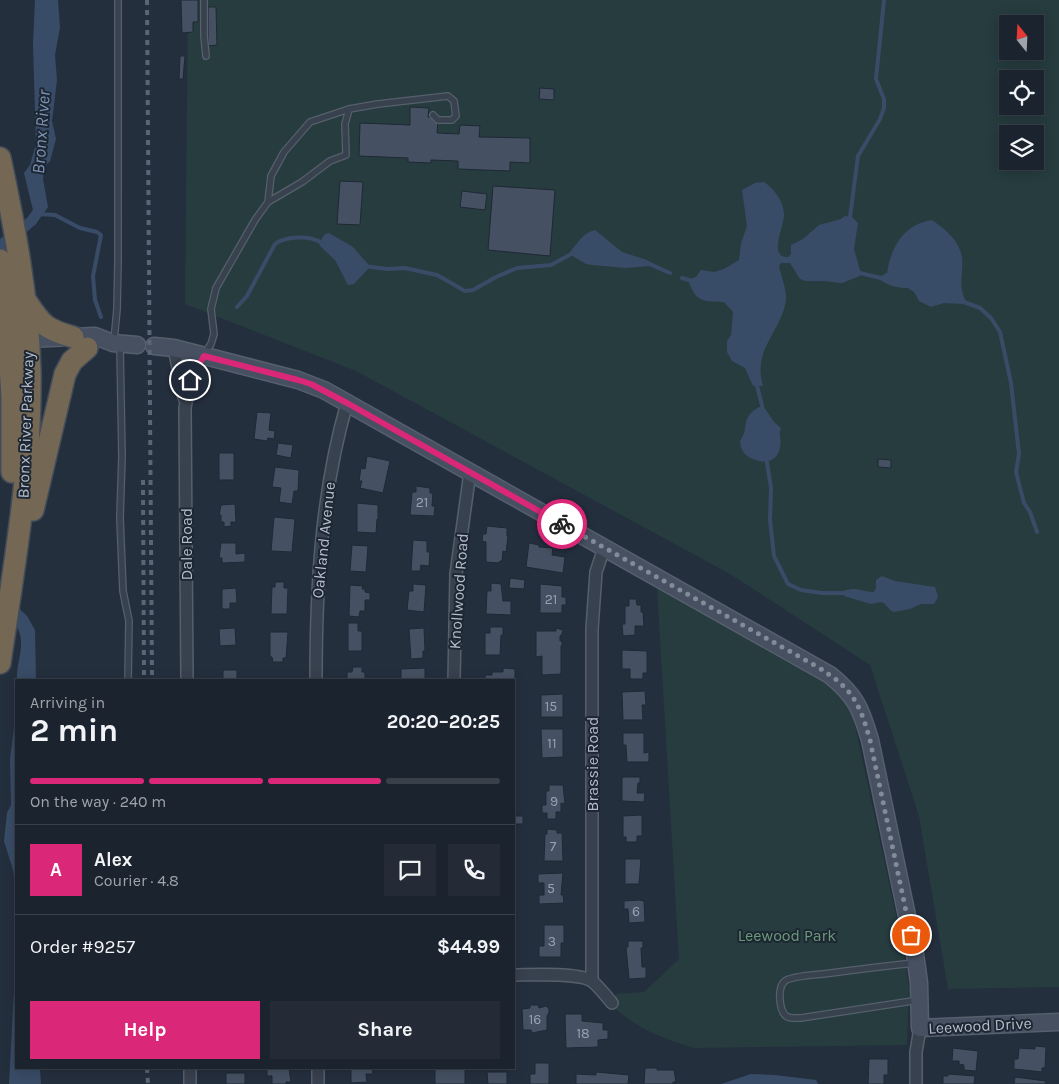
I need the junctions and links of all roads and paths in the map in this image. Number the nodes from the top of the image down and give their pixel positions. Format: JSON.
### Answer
{"nodes":[{"id":1,"x":118,"y":0,"type":"edge"},
{"id":2,"x":204,"y":0,"type":"edge"},
{"id":3,"x":206,"y":56,"type":"dead end"},
{"id":4,"x":349,"y":109,"type":"junction"},
{"id":5,"x":434,"y":115,"type":"dead end"},
{"id":6,"x":0,"y":158,"type":"edge"},
{"id":7,"x":268,"y":202,"type":"junction"},
{"id":8,"x":7,"y":262,"type":"edge"},
{"id":9,"x":26,"y":301,"type":"junction"},
{"id":10,"x":80,"y":342,"type":"junction"},
{"id":11,"x":22,"y":344,"type":"junction"},
{"id":12,"x":117,"y":344,"type":"junction"},
{"id":13,"x":174,"y":348,"type":"junction"},
{"id":14,"x":204,"y":356,"type":"junction"},
{"id":15,"x":347,"y":403,"type":"junction"},
{"id":16,"x":186,"y":408,"type":"junction"},
{"id":17,"x":470,"y":472,"type":"junction"},
{"id":18,"x":604,"y":548,"type":"junction"},
{"id":19,"x":6,"y":582,"type":"edge"},
{"id":20,"x":0,"y":664,"type":"edge"},
{"id":21,"x":128,"y":679,"type":"edge"},
{"id":22,"x":187,"y":679,"type":"edge"},
{"id":23,"x":316,"y":679,"type":"edge"},
{"id":24,"x":454,"y":679,"type":"edge"},
{"id":25,"x":916,"y":963,"type":"junction"},
{"id":26,"x":515,"y":975,"type":"edge"},
{"id":27,"x":592,"y":981,"type":"junction"},
{"id":28,"x":920,"y":1000,"type":"junction"},
{"id":29,"x":612,"y":1003,"type":"dead end"},
{"id":30,"x":1059,"y":1022,"type":"edge"},
{"id":31,"x":920,"y":1028,"type":"junction"},
{"id":32,"x":190,"y":1069,"type":"edge"},
{"id":33,"x":318,"y":1069,"type":"edge"},
{"id":34,"x":190,"y":1084,"type":"edge"},
{"id":35,"x":318,"y":1084,"type":"edge"},
{"id":36,"x":916,"y":1084,"type":"edge"}],
"edges":[{"from":1,"to":12,"type":"lane"},
{"from":2,"to":3,"type":"lane"},
{"from":4,"to":5,"type":"lane"},
{"from":4,"to":7,"type":"lane"},
{"from":4,"to":7,"type":"lane"},
{"from":6,"to":8,"type":"highway","name":"Bronx River Parkway"},
{"from":7,"to":14,"type":"lane"},
{"from":8,"to":9,"type":"highway","name":"Bronx River Parkway"},
{"from":8,"to":11,"type":"highway","name":"Bronx River Parkway"},
{"from":9,"to":10,"type":"highway"},
{"from":9,"to":11,"type":"highway","name":"Bronx River Parkway"},
{"from":10,"to":11,"type":"street","name":"Leewood Drive"},
{"from":10,"to":12,"type":"street","name":"Leewood Drive"},
{"from":10,"to":19,"type":"highway"},
{"from":11,"to":19,"type":"highway","name":"Bronx River Parkway"},
{"from":12,"to":13,"type":"street","name":"Leewood Drive"},
{"from":12,"to":21,"type":"lane"},
{"from":13,"to":14,"type":"street","name":"Leewood Drive"},
{"from":13,"to":16,"type":"street","name":"Dale Road"},
{"from":14,"to":15,"type":"street","name":"Leewood Drive"},
{"from":14,"to":16,"type":"street","name":"Dale Road"},
{"from":15,"to":17,"type":"street","name":"Leewood Drive"},
{"from":15,"to":23,"type":"street","name":"Oakland Avenue"},
{"from":16,"to":22,"type":"street","name":"Dale Road"},
{"from":17,"to":18,"type":"street","name":"Leewood Drive"},
{"from":17,"to":24,"type":"street","name":"Knollwood Road"},
{"from":18,"to":25,"type":"street","name":"Leewood Drive"},
{"from":18,"to":27,"type":"street","name":"Brassie Road"},
{"from":19,"to":20,"type":"highway","name":"Bronx River Parkway"},
{"from":25,"to":28,"type":"street","name":"Leewood Drive"},
{"from":25,"to":28,"type":"lane"},
{"from":26,"to":27,"type":"street"},
{"from":27,"to":29,"type":"street"},
{"from":28,"to":31,"type":"street","name":"Leewood Drive"},
{"from":30,"to":31,"type":"street","name":"Leewood Drive"},
{"from":31,"to":36,"type":"street"},
{"from":32,"to":34,"type":"street"},
{"from":33,"to":35,"type":"street"}]}
